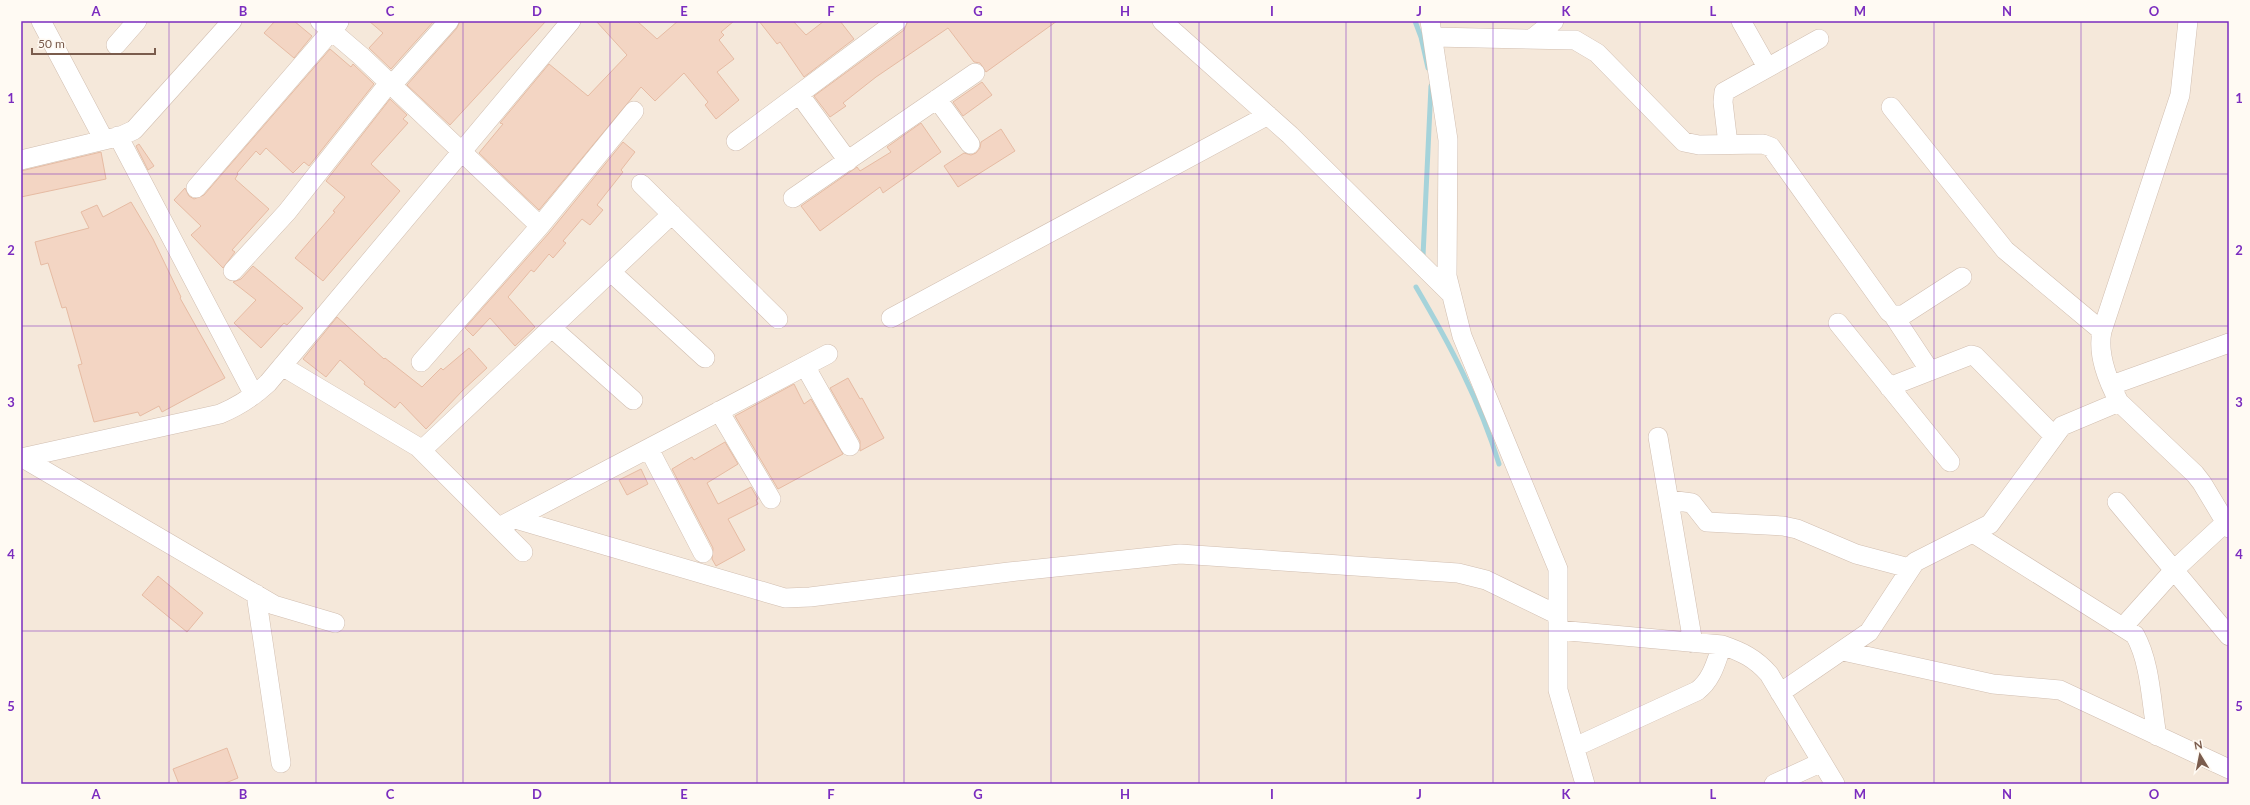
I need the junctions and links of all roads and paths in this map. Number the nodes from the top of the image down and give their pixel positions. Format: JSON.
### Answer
{"nodes":[{"id":1,"x":41,"y":21,"type":"edge"},
{"id":2,"x":137,"y":21,"type":"edge"},
{"id":3,"x":232,"y":21,"type":"edge"},
{"id":4,"x":449,"y":21,"type":"edge"},
{"id":5,"x":571,"y":21,"type":"edge"},
{"id":6,"x":1162,"y":21,"type":"edge"},
{"id":7,"x":1554,"y":21,"type":"edge"},
{"id":8,"x":1741,"y":21,"type":"edge"},
{"id":9,"x":2188,"y":21,"type":"edge"},
{"id":10,"x":331,"y":24,"type":"edge"},
{"id":11,"x":888,"y":24,"type":"edge"},
{"id":12,"x":1431,"y":29,"type":"edge"},
{"id":13,"x":1533,"y":38,"type":"junction"},
{"id":14,"x":1819,"y":39,"type":"dead end"},
{"id":15,"x":116,"y":45,"type":"dead end"},
{"id":16,"x":1767,"y":67,"type":"junction"},
{"id":17,"x":975,"y":73,"type":"dead end"},
{"id":18,"x":390,"y":84,"type":"junction"},
{"id":19,"x":799,"y":94,"type":"junction"},
{"id":20,"x":937,"y":99,"type":"junction"},
{"id":21,"x":1891,"y":107,"type":"dead end"},
{"id":22,"x":634,"y":111,"type":"dead end"},
{"id":23,"x":1268,"y":115,"type":"junction"},
{"id":24,"x":111,"y":138,"type":"junction"},
{"id":25,"x":736,"y":141,"type":"dead end"},
{"id":26,"x":970,"y":144,"type":"dead end"},
{"id":27,"x":1728,"y":144,"type":"junction"},
{"id":28,"x":461,"y":151,"type":"junction"},
{"id":29,"x":21,"y":160,"type":"edge"},
{"id":30,"x":848,"y":161,"type":"junction"},
{"id":31,"x":641,"y":184,"type":"dead end"},
{"id":32,"x":196,"y":188,"type":"dead end"},
{"id":33,"x":793,"y":198,"type":"dead end"},
{"id":34,"x":672,"y":214,"type":"junction"},
{"id":35,"x":540,"y":226,"type":"junction"},
{"id":36,"x":233,"y":271,"type":"dead end"},
{"id":37,"x":611,"y":272,"type":"junction"},
{"id":38,"x":1962,"y":277,"type":"dead end"},
{"id":39,"x":1452,"y":295,"type":"junction"},
{"id":40,"x":1893,"y":316,"type":"junction"},
{"id":41,"x":891,"y":318,"type":"dead end"},
{"id":42,"x":778,"y":319,"type":"dead end"},
{"id":43,"x":1838,"y":323,"type":"dead end"},
{"id":44,"x":552,"y":328,"type":"junction"},
{"id":45,"x":2102,"y":331,"type":"junction"},
{"id":46,"x":2229,"y":343,"type":"edge"},
{"id":47,"x":828,"y":354,"type":"dead end"},
{"id":48,"x":705,"y":358,"type":"dead end"},
{"id":49,"x":421,"y":362,"type":"dead end"},
{"id":50,"x":282,"y":366,"type":"junction"},
{"id":51,"x":805,"y":366,"type":"junction"},
{"id":52,"x":1930,"y":371,"type":"junction"},
{"id":53,"x":1889,"y":387,"type":"junction"},
{"id":54,"x":2116,"y":393,"type":"junction"},
{"id":55,"x":254,"y":395,"type":"junction"},
{"id":56,"x":633,"y":400,"type":"dead end"},
{"id":57,"x":719,"y":412,"type":"junction"},
{"id":58,"x":2054,"y":436,"type":"junction"},
{"id":59,"x":1658,"y":437,"type":"dead end"},
{"id":60,"x":850,"y":446,"type":"dead end"},
{"id":61,"x":649,"y":449,"type":"junction"},
{"id":62,"x":422,"y":450,"type":"junction"},
{"id":63,"x":22,"y":458,"type":"edge"},
{"id":64,"x":1950,"y":462,"type":"dead end"},
{"id":65,"x":771,"y":499,"type":"dead end"},
{"id":66,"x":1669,"y":500,"type":"junction"},
{"id":67,"x":2117,"y":502,"type":"dead end"},
{"id":68,"x":507,"y":523,"type":"junction"},
{"id":69,"x":2227,"y":525,"type":"edge"},
{"id":70,"x":1973,"y":533,"type":"junction"},
{"id":71,"x":524,"y":552,"type":"dead end"},
{"id":72,"x":703,"y":553,"type":"dead end"},
{"id":73,"x":1909,"y":568,"type":"junction"},
{"id":74,"x":2174,"y":570,"type":"junction"},
{"id":75,"x":256,"y":594,"type":"junction"},
{"id":76,"x":1558,"y":622,"type":"junction"},
{"id":77,"x":335,"y":623,"type":"dead end"},
{"id":78,"x":2123,"y":627,"type":"junction"},
{"id":79,"x":2229,"y":636,"type":"edge"},
{"id":80,"x":1693,"y":642,"type":"junction"},
{"id":81,"x":1722,"y":645,"type":"junction"},
{"id":82,"x":1843,"y":650,"type":"junction"},
{"id":83,"x":1780,"y":693,"type":"junction"},
{"id":84,"x":2157,"y":736,"type":"junction"},
{"id":85,"x":1575,"y":747,"type":"junction"},
{"id":86,"x":1822,"y":762,"type":"junction"},
{"id":87,"x":281,"y":764,"type":"dead end"},
{"id":88,"x":2229,"y":769,"type":"edge"},
{"id":89,"x":1586,"y":784,"type":"edge"},
{"id":90,"x":1774,"y":784,"type":"edge"},
{"id":91,"x":1835,"y":784,"type":"edge"}],
"edges":[{"from":1,"to":24,"type":"street"},
{"from":2,"to":15,"type":"street"},
{"from":3,"to":24,"type":"street"},
{"from":4,"to":18,"type":"street"},
{"from":5,"to":28,"type":"street"},
{"from":6,"to":23,"type":"street"},
{"from":7,"to":13,"type":"street"},
{"from":8,"to":16,"type":"street"},
{"from":9,"to":45,"type":"street"},
{"from":10,"to":18,"type":"street"},
{"from":10,"to":32,"type":"street"},
{"from":11,"to":19,"type":"street"},
{"from":12,"to":13,"type":"street"},
{"from":12,"to":39,"type":"street"},
{"from":13,"to":27,"type":"street"},
{"from":14,"to":16,"type":"street"},
{"from":16,"to":27,"type":"street"},
{"from":17,"to":20,"type":"street"},
{"from":18,"to":28,"type":"street"},
{"from":18,"to":36,"type":"street"},
{"from":19,"to":25,"type":"street"},
{"from":19,"to":30,"type":"street"},
{"from":20,"to":26,"type":"street"},
{"from":20,"to":30,"type":"street"},
{"from":21,"to":45,"type":"street"},
{"from":22,"to":35,"type":"street"},
{"from":23,"to":39,"type":"street"},
{"from":23,"to":41,"type":"street"},
{"from":24,"to":29,"type":"street"},
{"from":24,"to":55,"type":"street"},
{"from":27,"to":40,"type":"street"},
{"from":28,"to":35,"type":"street"},
{"from":28,"to":50,"type":"street"},
{"from":30,"to":33,"type":"street"},
{"from":31,"to":34,"type":"street"},
{"from":34,"to":37,"type":"street"},
{"from":34,"to":42,"type":"street"},
{"from":35,"to":49,"type":"street"},
{"from":37,"to":44,"type":"street"},
{"from":37,"to":48,"type":"street"},
{"from":38,"to":40,"type":"street"},
{"from":39,"to":76,"type":"street"},
{"from":40,"to":52,"type":"street"},
{"from":43,"to":53,"type":"street"},
{"from":44,"to":56,"type":"street"},
{"from":44,"to":62,"type":"street"},
{"from":45,"to":54,"type":"street"},
{"from":46,"to":54,"type":"street"},
{"from":47,"to":51,"type":"street"},
{"from":50,"to":55,"type":"street"},
{"from":50,"to":62,"type":"street"},
{"from":51,"to":57,"type":"street"},
{"from":51,"to":60,"type":"street"},
{"from":52,"to":53,"type":"street"},
{"from":52,"to":58,"type":"street"},
{"from":53,"to":64,"type":"street"},
{"from":54,"to":58,"type":"street"},
{"from":54,"to":69,"type":"street"},
{"from":55,"to":63,"type":"street"},
{"from":57,"to":61,"type":"street"},
{"from":57,"to":65,"type":"street"},
{"from":58,"to":70,"type":"street"},
{"from":59,"to":66,"type":"street"},
{"from":61,"to":68,"type":"street"},
{"from":61,"to":72,"type":"street"},
{"from":62,"to":68,"type":"street"},
{"from":63,"to":75,"type":"street"},
{"from":66,"to":73,"type":"street"},
{"from":66,"to":80,"type":"street"},
{"from":67,"to":74,"type":"street"},
{"from":68,"to":71,"type":"street"},
{"from":68,"to":76,"type":"street"},
{"from":69,"to":74,"type":"street"},
{"from":70,"to":73,"type":"street"},
{"from":70,"to":78,"type":"street"},
{"from":73,"to":82,"type":"street"},
{"from":74,"to":78,"type":"street"},
{"from":74,"to":79,"type":"street"},
{"from":75,"to":77,"type":"street"},
{"from":75,"to":87,"type":"street"},
{"from":76,"to":80,"type":"street"},
{"from":76,"to":85,"type":"street"},
{"from":78,"to":84,"type":"street"},
{"from":80,"to":81,"type":"street"},
{"from":81,"to":83,"type":"street"},
{"from":81,"to":85,"type":"street"},
{"from":82,"to":83,"type":"street"},
{"from":82,"to":84,"type":"street"},
{"from":83,"to":86,"type":"street"},
{"from":84,"to":88,"type":"street"},
{"from":85,"to":89,"type":"street"},
{"from":86,"to":90,"type":"street"},
{"from":86,"to":91,"type":"street"}]}
